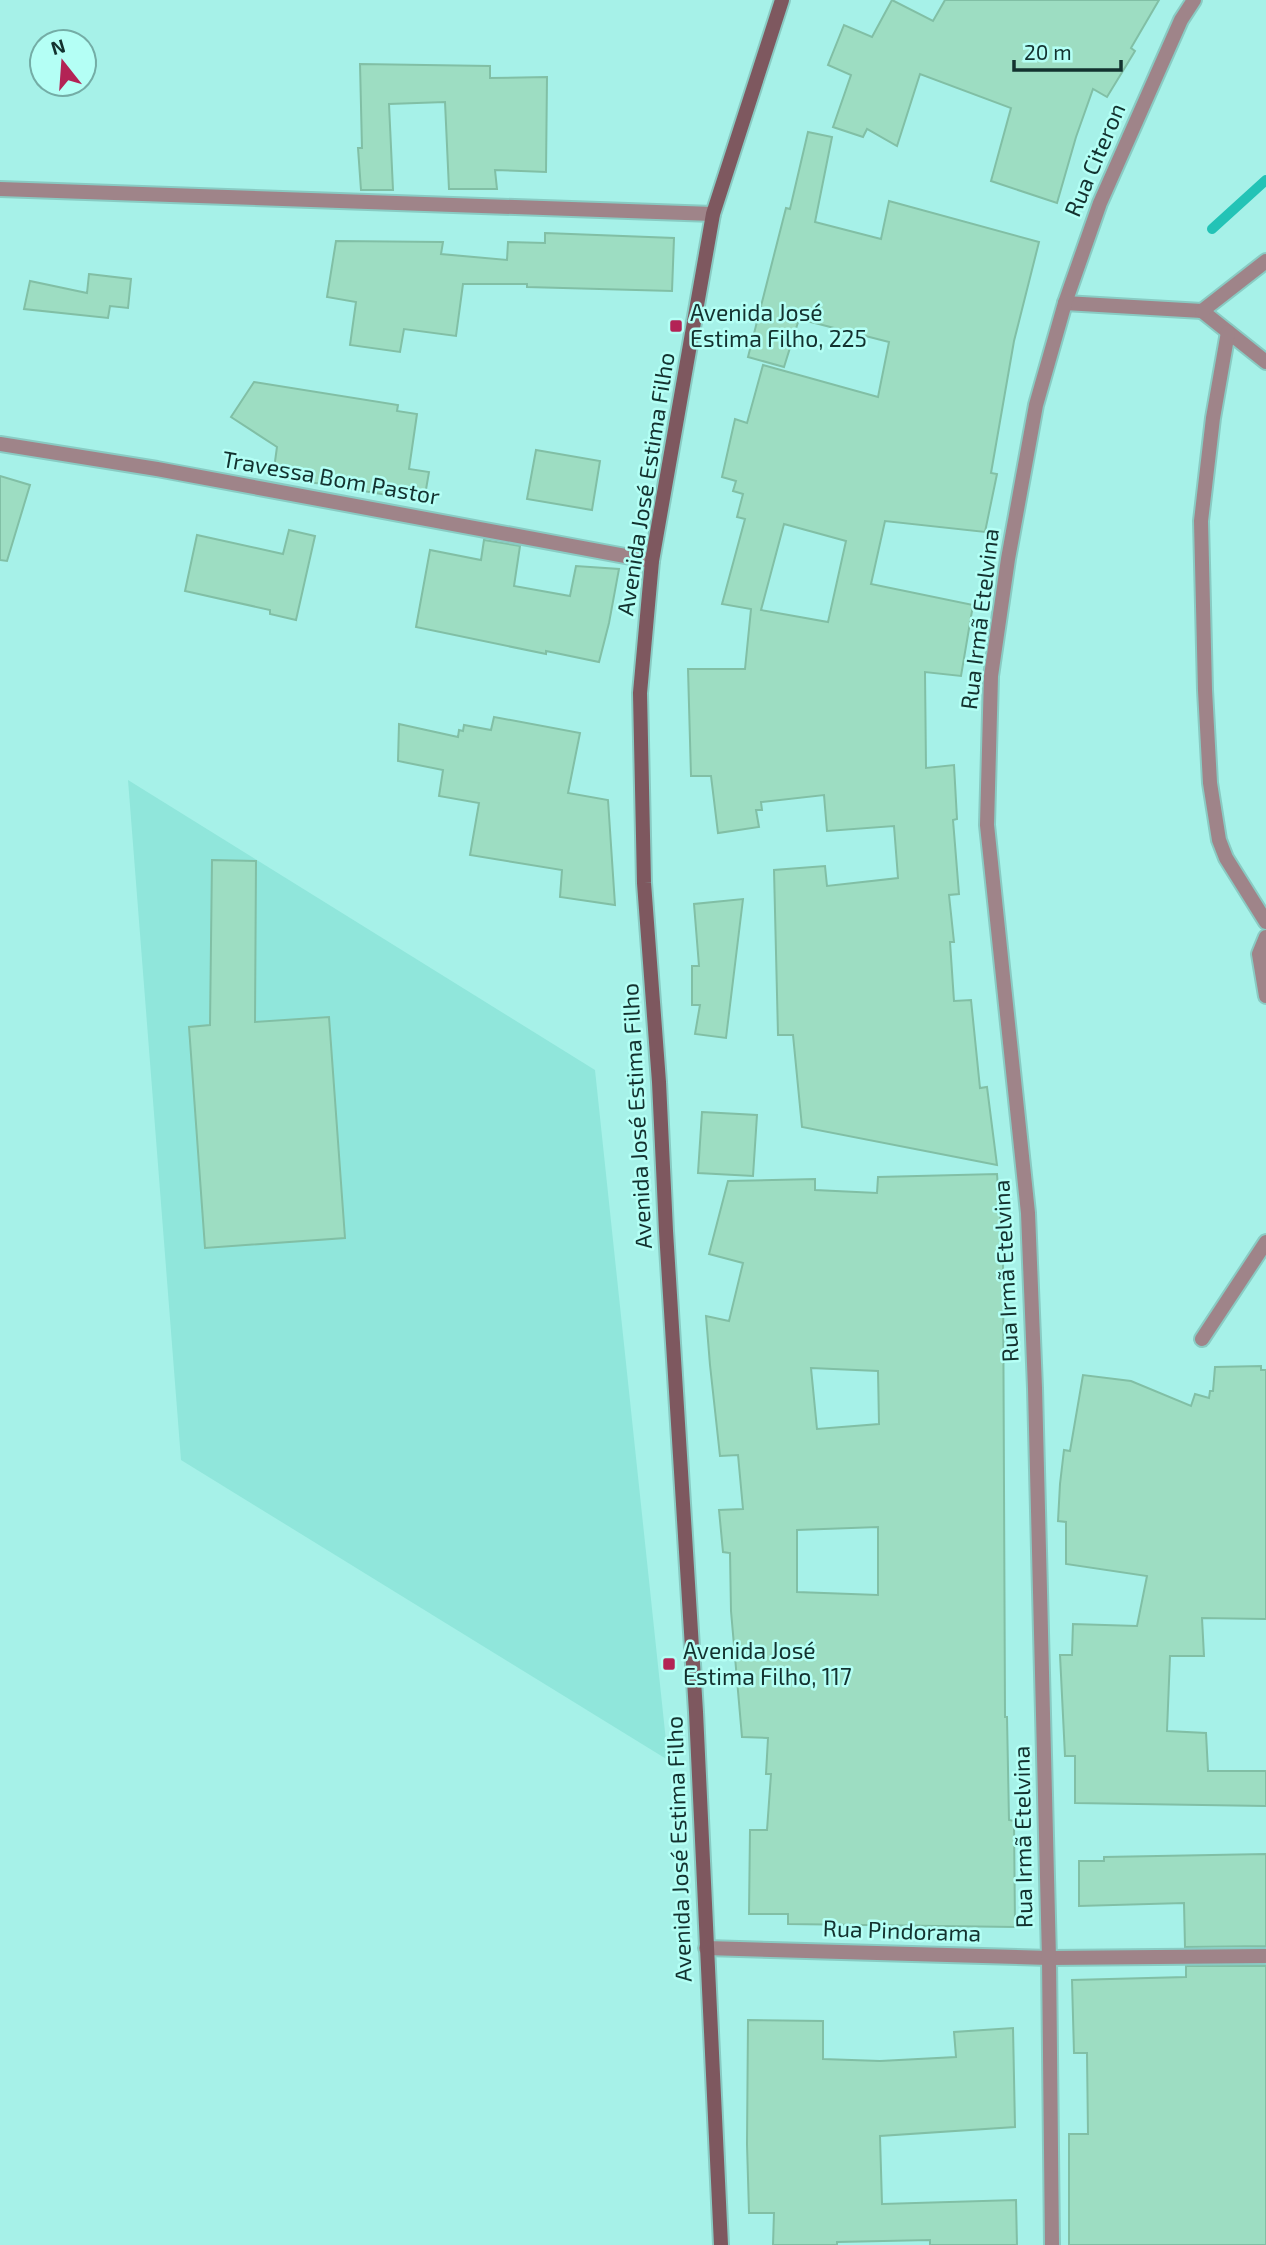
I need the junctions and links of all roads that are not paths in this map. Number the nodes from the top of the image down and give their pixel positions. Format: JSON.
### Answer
{"nodes":[{"id":1,"x":782,"y":0,"type":"edge"},
{"id":2,"x":1194,"y":0,"type":"edge"},
{"id":3,"x":0,"y":189,"type":"edge"},
{"id":4,"x":713,"y":214,"type":"junction"},
{"id":5,"x":1266,"y":261,"type":"edge"},
{"id":6,"x":1065,"y":303,"type":"junction"},
{"id":7,"x":1202,"y":310,"type":"junction"},
{"id":8,"x":1228,"y":332,"type":"junction"},
{"id":9,"x":1266,"y":362,"type":"edge"},
{"id":10,"x":0,"y":444,"type":"edge"},
{"id":11,"x":652,"y":561,"type":"junction"},
{"id":12,"x":1266,"y":922,"type":"edge"},
{"id":13,"x":1266,"y":937,"type":"edge"},
{"id":14,"x":1266,"y":996,"type":"edge"},
{"id":15,"x":1266,"y":1242,"type":"edge"},
{"id":16,"x":1202,"y":1339,"type":"dead end"},
{"id":17,"x":706,"y":1948,"type":"junction"},
{"id":18,"x":1266,"y":1956,"type":"edge"},
{"id":19,"x":1049,"y":1958,"type":"junction"},
{"id":20,"x":721,"y":2245,"type":"edge"},
{"id":21,"x":1052,"y":2245,"type":"edge"}],
"edges":[{"from":1,"to":4,"type":"street","name":"Avenida José Estima Filho"},
{"from":2,"to":6,"type":"street","name":"Rua Citeron"},
{"from":3,"to":4,"type":"street"},
{"from":4,"to":11,"type":"street","name":"Avenida José Estima Filho"},
{"from":5,"to":7,"type":"street"},
{"from":6,"to":7,"type":"street"},
{"from":6,"to":19,"type":"street","name":"Rua Irmã Etelvina"},
{"from":7,"to":8,"type":"street"},
{"from":8,"to":9,"type":"street"},
{"from":8,"to":12,"type":"street"},
{"from":10,"to":11,"type":"street","name":"Travessa Bom Pastor"},
{"from":11,"to":17,"type":"street","name":"Avenida José Estima Filho"},
{"from":13,"to":14,"type":"street"},
{"from":15,"to":16,"type":"street"},
{"from":17,"to":19,"type":"street","name":"Rua Pindorama"},
{"from":17,"to":20,"type":"street","name":"Avenida José Estima Filho"},
{"from":18,"to":19,"type":"street","name":"Rua Pindorama"},
{"from":19,"to":21,"type":"street","name":"Rua Irmã Etelvina"}]}
